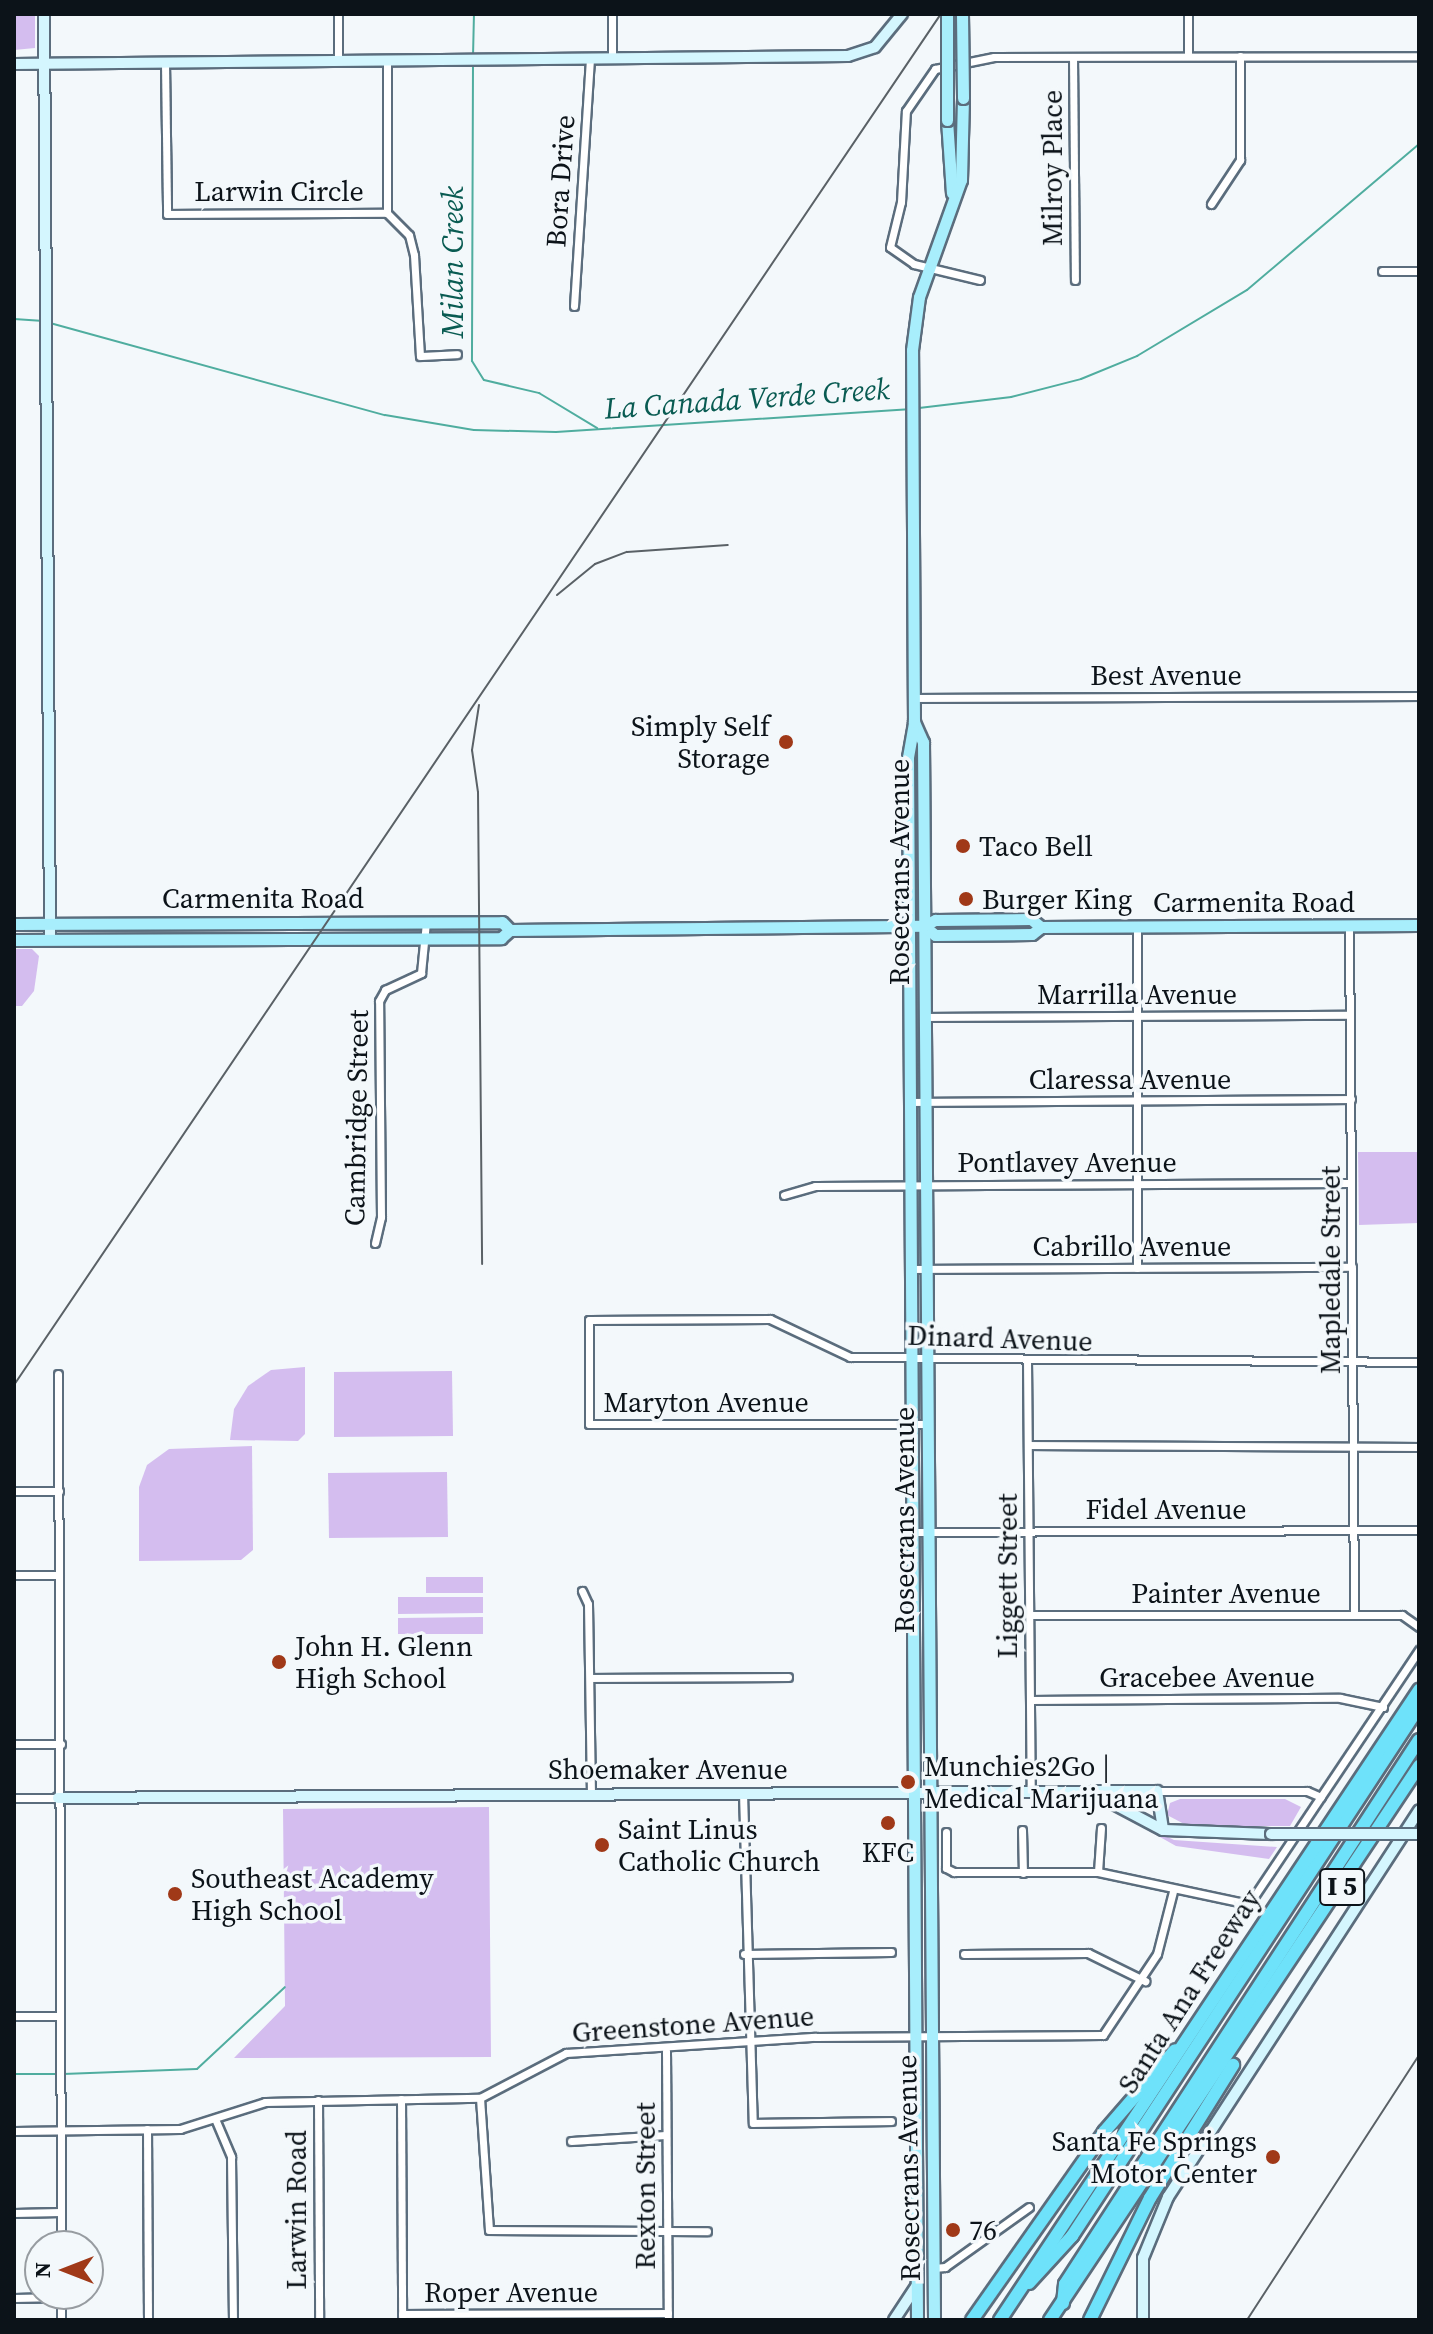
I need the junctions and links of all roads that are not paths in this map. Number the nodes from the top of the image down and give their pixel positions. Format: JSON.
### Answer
{"nodes":[{"id":1,"x":44,"y":14,"type":"edge"},
{"id":2,"x":338,"y":14,"type":"edge"},
{"id":3,"x":612,"y":14,"type":"edge"},
{"id":4,"x":902,"y":14,"type":"edge"},
{"id":5,"x":947,"y":14,"type":"edge"},
{"id":6,"x":962,"y":14,"type":"edge"},
{"id":7,"x":1188,"y":14,"type":"edge"},
{"id":8,"x":1188,"y":56,"type":"junction"},
{"id":9,"x":1240,"y":56,"type":"junction"},
{"id":10,"x":1419,"y":56,"type":"edge"},
{"id":11,"x":1073,"y":57,"type":"junction"},
{"id":12,"x":612,"y":58,"type":"junction"},
{"id":13,"x":338,"y":59,"type":"junction"},
{"id":14,"x":387,"y":59,"type":"junction"},
{"id":15,"x":590,"y":59,"type":"junction"},
{"id":16,"x":165,"y":63,"type":"junction"},
{"id":17,"x":14,"y":64,"type":"edge"},
{"id":18,"x":45,"y":64,"type":"junction"},
{"id":19,"x":952,"y":193,"type":"junction"},
{"id":20,"x":1211,"y":204,"type":"dead end"},
{"id":21,"x":387,"y":213,"type":"junction"},
{"id":22,"x":929,"y":268,"type":"junction"},
{"id":23,"x":1382,"y":271,"type":"dead end"},
{"id":24,"x":1419,"y":271,"type":"edge"},
{"id":25,"x":980,"y":280,"type":"dead end"},
{"id":26,"x":1075,"y":280,"type":"dead end"},
{"id":27,"x":574,"y":306,"type":"dead end"},
{"id":28,"x":457,"y":354,"type":"dead end"},
{"id":29,"x":1419,"y":696,"type":"edge"},
{"id":30,"x":914,"y":698,"type":"junction"},
{"id":31,"x":914,"y":722,"type":"junction"},
{"id":32,"x":908,"y":757,"type":"junction"},
{"id":33,"x":923,"y":757,"type":"junction"},
{"id":34,"x":426,"y":922,"type":"junction"},
{"id":35,"x":14,"y":924,"type":"edge"},
{"id":36,"x":50,"y":924,"type":"junction"},
{"id":37,"x":1349,"y":925,"type":"junction"},
{"id":38,"x":1419,"y":925,"type":"edge"},
{"id":39,"x":924,"y":926,"type":"junction"},
{"id":40,"x":909,"y":927,"type":"junction"},
{"id":41,"x":1137,"y":927,"type":"junction"},
{"id":42,"x":510,"y":930,"type":"junction"},
{"id":43,"x":50,"y":939,"type":"junction"},
{"id":44,"x":426,"y":939,"type":"junction"},
{"id":45,"x":14,"y":940,"type":"edge"},
{"id":46,"x":1350,"y":1015,"type":"junction"},
{"id":47,"x":1135,"y":1016,"type":"junction"},
{"id":48,"x":924,"y":1017,"type":"junction"},
{"id":49,"x":1351,"y":1099,"type":"junction"},
{"id":50,"x":1135,"y":1101,"type":"junction"},
{"id":51,"x":911,"y":1102,"type":"junction"},
{"id":52,"x":925,"y":1102,"type":"junction"},
{"id":53,"x":1351,"y":1183,"type":"junction"},
{"id":54,"x":1136,"y":1184,"type":"junction"},
{"id":55,"x":911,"y":1185,"type":"junction"},
{"id":56,"x":925,"y":1185,"type":"junction"},
{"id":57,"x":784,"y":1195,"type":"dead end"},
{"id":58,"x":375,"y":1243,"type":"dead end"},
{"id":59,"x":1352,"y":1267,"type":"junction"},
{"id":60,"x":1137,"y":1268,"type":"junction"},
{"id":61,"x":912,"y":1269,"type":"junction"},
{"id":62,"x":926,"y":1269,"type":"junction"},
{"id":63,"x":589,"y":1320,"type":"joint"},
{"id":64,"x":912,"y":1356,"type":"junction"},
{"id":65,"x":926,"y":1356,"type":"junction"},
{"id":66,"x":1027,"y":1360,"type":"junction"},
{"id":67,"x":1419,"y":1362,"type":"edge"},
{"id":68,"x":1353,"y":1363,"type":"junction"},
{"id":69,"x":58,"y":1374,"type":"dead end"},
{"id":70,"x":913,"y":1424,"type":"junction"},
{"id":71,"x":927,"y":1424,"type":"junction"},
{"id":72,"x":1028,"y":1445,"type":"junction"},
{"id":73,"x":1419,"y":1447,"type":"edge"},
{"id":74,"x":1353,"y":1450,"type":"junction"},
{"id":75,"x":14,"y":1491,"type":"edge"},
{"id":76,"x":59,"y":1491,"type":"junction"},
{"id":77,"x":1354,"y":1530,"type":"junction"},
{"id":78,"x":1419,"y":1530,"type":"edge"},
{"id":79,"x":913,"y":1532,"type":"junction"},
{"id":80,"x":928,"y":1532,"type":"junction"},
{"id":81,"x":1029,"y":1532,"type":"junction"},
{"id":82,"x":14,"y":1575,"type":"edge"},
{"id":83,"x":59,"y":1575,"type":"junction"},
{"id":84,"x":582,"y":1591,"type":"dead end"},
{"id":85,"x":1029,"y":1615,"type":"junction"},
{"id":86,"x":1354,"y":1615,"type":"junction"},
{"id":87,"x":1419,"y":1627,"type":"edge"},
{"id":88,"x":1419,"y":1650,"type":"edge"},
{"id":89,"x":788,"y":1677,"type":"dead end"},
{"id":90,"x":590,"y":1678,"type":"junction"},
{"id":91,"x":914,"y":1681,"type":"junction"},
{"id":92,"x":929,"y":1683,"type":"junction"},
{"id":93,"x":1419,"y":1690,"type":"edge"},
{"id":94,"x":1030,"y":1700,"type":"junction"},
{"id":95,"x":1383,"y":1707,"type":"junction"},
{"id":96,"x":1419,"y":1707,"type":"edge"},
{"id":97,"x":1419,"y":1740,"type":"edge"},
{"id":98,"x":14,"y":1744,"type":"edge"},
{"id":99,"x":61,"y":1744,"type":"junction"},
{"id":100,"x":1419,"y":1766,"type":"edge"},
{"id":101,"x":1031,"y":1791,"type":"junction"},
{"id":102,"x":1087,"y":1791,"type":"junction"},
{"id":103,"x":1157,"y":1791,"type":"junction"},
{"id":104,"x":915,"y":1792,"type":"junction"},
{"id":105,"x":929,"y":1792,"type":"junction"},
{"id":106,"x":743,"y":1793,"type":"junction"},
{"id":107,"x":591,"y":1794,"type":"junction"},
{"id":108,"x":1321,"y":1797,"type":"junction"},
{"id":109,"x":14,"y":1798,"type":"edge"},
{"id":110,"x":58,"y":1798,"type":"junction"},
{"id":111,"x":1419,"y":1810,"type":"edge"},
{"id":112,"x":1101,"y":1828,"type":"dead end"},
{"id":113,"x":1022,"y":1830,"type":"dead end"},
{"id":114,"x":1163,"y":1830,"type":"junction"},
{"id":115,"x":946,"y":1832,"type":"dead end"},
{"id":116,"x":1419,"y":1834,"type":"edge"},
{"id":117,"x":1098,"y":1872,"type":"junction"},
{"id":118,"x":1023,"y":1873,"type":"junction"},
{"id":119,"x":1173,"y":1891,"type":"junction"},
{"id":120,"x":891,"y":1952,"type":"dead end"},
{"id":121,"x":744,"y":1954,"type":"junction"},
{"id":122,"x":964,"y":1954,"type":"dead end"},
{"id":123,"x":1145,"y":1981,"type":"junction"},
{"id":124,"x":1263,"y":2006,"type":"junction"},
{"id":125,"x":14,"y":2016,"type":"edge"},
{"id":126,"x":59,"y":2016,"type":"junction"},
{"id":127,"x":931,"y":2034,"type":"junction"},
{"id":128,"x":916,"y":2035,"type":"junction"},
{"id":129,"x":746,"y":2042,"type":"junction"},
{"id":130,"x":1184,"y":2043,"type":"junction"},
{"id":131,"x":666,"y":2051,"type":"junction"},
{"id":132,"x":480,"y":2098,"type":"junction"},
{"id":133,"x":401,"y":2099,"type":"junction"},
{"id":134,"x":318,"y":2100,"type":"junction"},
{"id":135,"x":916,"y":2112,"type":"junction"},
{"id":136,"x":932,"y":2112,"type":"junction"},
{"id":137,"x":216,"y":2121,"type":"junction"},
{"id":138,"x":891,"y":2121,"type":"dead end"},
{"id":139,"x":147,"y":2129,"type":"junction"},
{"id":140,"x":14,"y":2131,"type":"edge"},
{"id":141,"x":60,"y":2131,"type":"junction"},
{"id":142,"x":666,"y":2135,"type":"junction"},
{"id":143,"x":571,"y":2141,"type":"dead end"},
{"id":144,"x":917,"y":2145,"type":"junction"},
{"id":145,"x":932,"y":2145,"type":"junction"},
{"id":146,"x":918,"y":2183,"type":"junction"},
{"id":147,"x":933,"y":2183,"type":"junction"},
{"id":148,"x":1029,"y":2207,"type":"dead end"},
{"id":149,"x":61,"y":2212,"type":"junction"},
{"id":150,"x":14,"y":2213,"type":"edge"},
{"id":151,"x":61,"y":2230,"type":"edge"},
{"id":152,"x":668,"y":2231,"type":"junction"},
{"id":153,"x":707,"y":2231,"type":"dead end"},
{"id":154,"x":934,"y":2268,"type":"junction"},
{"id":155,"x":917,"y":2285,"type":"junction"},
{"id":156,"x":1023,"y":2287,"type":"junction"},
{"id":157,"x":1063,"y":2303,"type":"junction"},
{"id":158,"x":402,"y":2317,"type":"edge"},
{"id":159,"x":668,"y":2317,"type":"edge"},
{"id":160,"x":148,"y":2320,"type":"edge"},
{"id":161,"x":233,"y":2320,"type":"edge"},
{"id":162,"x":319,"y":2320,"type":"edge"},
{"id":163,"x":894,"y":2320,"type":"edge"},
{"id":164,"x":917,"y":2320,"type":"edge"},
{"id":165,"x":934,"y":2320,"type":"edge"},
{"id":166,"x":972,"y":2320,"type":"edge"},
{"id":167,"x":1000,"y":2320,"type":"edge"},
{"id":168,"x":1050,"y":2320,"type":"edge"},
{"id":169,"x":1090,"y":2320,"type":"edge"},
{"id":170,"x":1143,"y":2320,"type":"edge"}],
"edges":[{"from":1,"to":18,"type":"street"},
{"from":2,"to":13,"type":"street"},
{"from":3,"to":12,"type":"street"},
{"from":4,"to":12,"type":"street"},
{"from":5,"to":19,"type":"main road","name":"Rosecrans Avenue","bridge":true},
{"from":6,"to":19,"type":"main road","name":"Rosecrans Avenue","bridge":true},
{"from":7,"to":8,"type":"street"},
{"from":8,"to":9,"type":"street"},
{"from":8,"to":11,"type":"street"},
{"from":9,"to":10,"type":"street"},
{"from":9,"to":20,"type":"street"},
{"from":11,"to":22,"type":"street"},
{"from":11,"to":26,"type":"street","name":"Milroy Place"},
{"from":12,"to":15,"type":"street"},
{"from":13,"to":14,"type":"street"},
{"from":13,"to":16,"type":"street"},
{"from":14,"to":15,"type":"street"},
{"from":14,"to":21,"type":"street","name":"Larwin Circle"},
{"from":15,"to":27,"type":"street","name":"Bora Drive"},
{"from":16,"to":18,"type":"street"},
{"from":16,"to":21,"type":"street","name":"Larwin Circle"},
{"from":17,"to":18,"type":"street"},
{"from":18,"to":36,"type":"street"},
{"from":19,"to":22,"type":"main road","name":"Rosecrans Avenue"},
{"from":21,"to":28,"type":"street"},
{"from":22,"to":25,"type":"street"},
{"from":22,"to":30,"type":"main road","name":"Rosecrans Avenue"},
{"from":23,"to":24,"type":"street"},
{"from":29,"to":30,"type":"street","name":"Best Avenue"},
{"from":30,"to":31,"type":"main road","name":"Rosecrans Avenue"},
{"from":31,"to":32,"type":"main road","name":"Rosecrans Avenue"},
{"from":31,"to":33,"type":"main road","name":"Rosecrans Avenue"},
{"from":32,"to":33,"type":"main road"},
{"from":32,"to":40,"type":"main road","name":"Rosecrans Avenue"},
{"from":33,"to":39,"type":"main road","name":"Rosecrans Avenue"},
{"from":34,"to":36,"type":"main road","name":"Carmenita Road"},
{"from":34,"to":42,"type":"main road","name":"Carmenita Road"},
{"from":34,"to":44,"type":"street","name":"Cambridge Street"},
{"from":35,"to":36,"type":"main road","name":"Carmenita Road"},
{"from":36,"to":43,"type":"street"},
{"from":37,"to":38,"type":"main road","name":"Carmenita Road"},
{"from":37,"to":41,"type":"main road","name":"Carmenita Road"},
{"from":37,"to":46,"type":"street","name":"Mapledale Street"},
{"from":39,"to":40,"type":"main road","name":"Carmenita Road"},
{"from":39,"to":41,"type":"main road","name":"Carmenita Road"},
{"from":39,"to":48,"type":"main road","name":"Rosecrans Avenue"},
{"from":40,"to":42,"type":"main road","name":"Carmenita Road"},
{"from":40,"to":51,"type":"main road","name":"Rosecrans Avenue"},
{"from":41,"to":47,"type":"street"},
{"from":42,"to":44,"type":"main road","name":"Carmenita Road"},
{"from":43,"to":44,"type":"main road","name":"Carmenita Road"},
{"from":43,"to":45,"type":"main road","name":"Carmenita Road"},
{"from":44,"to":58,"type":"street","name":"Cambridge Street"},
{"from":46,"to":47,"type":"street","name":"Marrilla Avenue"},
{"from":46,"to":49,"type":"street","name":"Mapledale Street"},
{"from":47,"to":48,"type":"street","name":"Marrilla Avenue"},
{"from":47,"to":50,"type":"street"},
{"from":48,"to":52,"type":"main road","name":"Rosecrans Avenue"},
{"from":49,"to":50,"type":"street","name":"Claressa Avenue"},
{"from":49,"to":53,"type":"street","name":"Mapledale Street"},
{"from":50,"to":52,"type":"street","name":"Claressa Avenue"},
{"from":50,"to":54,"type":"street"},
{"from":51,"to":52,"type":"street","name":"Claressa Avenue"},
{"from":51,"to":55,"type":"main road","name":"Rosecrans Avenue"},
{"from":52,"to":56,"type":"main road","name":"Rosecrans Avenue"},
{"from":53,"to":54,"type":"street","name":"Pontlavey Avenue"},
{"from":53,"to":59,"type":"street","name":"Mapledale Street"},
{"from":54,"to":56,"type":"street","name":"Pontlavey Avenue"},
{"from":54,"to":60,"type":"street"},
{"from":55,"to":56,"type":"street","name":"Pontlavey Avenue"},
{"from":55,"to":57,"type":"street","name":"Pontlavey Avenue"},
{"from":55,"to":61,"type":"main road","name":"Rosecrans Avenue"},
{"from":56,"to":62,"type":"main road","name":"Rosecrans Avenue"},
{"from":59,"to":60,"type":"street","name":"Cabrillo Avenue"},
{"from":59,"to":68,"type":"street","name":"Mapledale Street"},
{"from":60,"to":62,"type":"street","name":"Cabrillo Avenue"},
{"from":61,"to":62,"type":"street","name":"Cabrillo Avenue"},
{"from":61,"to":64,"type":"main road","name":"Rosecrans Avenue"},
{"from":62,"to":65,"type":"main road","name":"Rosecrans Avenue"},
{"from":63,"to":64,"type":"street","name":"Dinard Avenue"},
{"from":63,"to":70,"type":"street","name":"Maryton Avenue"},
{"from":64,"to":65,"type":"street","name":"Dinard Avenue"},
{"from":64,"to":70,"type":"main road","name":"Rosecrans Avenue"},
{"from":65,"to":66,"type":"street","name":"Dinard Avenue"},
{"from":65,"to":71,"type":"main road","name":"Rosecrans Avenue"},
{"from":66,"to":68,"type":"street","name":"Dinard Avenue"},
{"from":66,"to":72,"type":"street","name":"Liggett Street"},
{"from":67,"to":68,"type":"street","name":"Dinard Avenue"},
{"from":68,"to":74,"type":"street","name":"Mapledale Street"},
{"from":69,"to":76,"type":"street"},
{"from":70,"to":71,"type":"street","name":"Maryton Avenue"},
{"from":70,"to":79,"type":"main road","name":"Rosecrans Avenue"},
{"from":71,"to":80,"type":"main road","name":"Rosecrans Avenue"},
{"from":72,"to":74,"type":"street"},
{"from":72,"to":81,"type":"street","name":"Liggett Street"},
{"from":73,"to":74,"type":"street"},
{"from":74,"to":77,"type":"street","name":"Mapledale Street"},
{"from":75,"to":76,"type":"street"},
{"from":76,"to":83,"type":"street"},
{"from":77,"to":78,"type":"street","name":"Fidel Avenue"},
{"from":77,"to":81,"type":"street","name":"Fidel Avenue"},
{"from":77,"to":86,"type":"street","name":"Mapledale Street"},
{"from":79,"to":80,"type":"street","name":"Fidel Avenue"},
{"from":79,"to":91,"type":"main road","name":"Rosecrans Avenue"},
{"from":80,"to":81,"type":"street","name":"Fidel Avenue"},
{"from":80,"to":92,"type":"main road","name":"Rosecrans Avenue"},
{"from":81,"to":85,"type":"street","name":"Liggett Street"},
{"from":82,"to":83,"type":"street"},
{"from":83,"to":99,"type":"street"},
{"from":84,"to":90,"type":"street"},
{"from":85,"to":86,"type":"street","name":"Painter Avenue"},
{"from":85,"to":94,"type":"street","name":"Liggett Street"},
{"from":86,"to":87,"type":"street","name":"Painter Avenue"},
{"from":88,"to":95,"type":"street"},
{"from":89,"to":90,"type":"street"},
{"from":90,"to":107,"type":"street"},
{"from":91,"to":92,"type":"main road"},
{"from":91,"to":104,"type":"main road","name":"Rosecrans Avenue"},
{"from":92,"to":105,"type":"main road","name":"Rosecrans Avenue"},
{"from":93,"to":130,"type":"highway","name":"Santa Ana Freeway","number":"I 5"},
{"from":94,"to":95,"type":"street","name":"Gracebee Avenue"},
{"from":94,"to":101,"type":"street","name":"Liggett Street"},
{"from":95,"to":108,"type":"street"},
{"from":96,"to":156,"type":"highway"},
{"from":97,"to":157,"type":"highway"},
{"from":98,"to":99,"type":"street"},
{"from":99,"to":110,"type":"street"},
{"from":100,"to":124,"type":"highway","number":"I 5"},
{"from":101,"to":102,"type":"street","name":"Shoemaker Avenue"},
{"from":101,"to":105,"type":"street","name":"Shoemaker Avenue"},
{"from":102,"to":103,"type":"street","name":"Shoemaker Avenue"},
{"from":102,"to":114,"type":"street"},
{"from":103,"to":108,"type":"street","name":"Shoemaker Avenue"},
{"from":103,"to":114,"type":"street"},
{"from":104,"to":105,"type":"street","name":"Shoemaker Avenue"},
{"from":104,"to":106,"type":"street","name":"Shoemaker Avenue"},
{"from":104,"to":128,"type":"main road","name":"Rosecrans Avenue"},
{"from":105,"to":127,"type":"main road","name":"Rosecrans Avenue"},
{"from":106,"to":107,"type":"street","name":"Shoemaker Avenue"},
{"from":106,"to":121,"type":"street"},
{"from":107,"to":110,"type":"street","name":"Shoemaker Avenue"},
{"from":108,"to":119,"type":"street"},
{"from":109,"to":110,"type":"street","name":"Shoemaker Avenue"},
{"from":110,"to":126,"type":"street"},
{"from":111,"to":170,"type":"street"},
{"from":112,"to":117,"type":"street"},
{"from":113,"to":118,"type":"street"},
{"from":114,"to":116,"type":"street","bridge":true},
{"from":115,"to":118,"type":"street"},
{"from":117,"to":118,"type":"street"},
{"from":117,"to":119,"type":"street"},
{"from":119,"to":123,"type":"street"},
{"from":120,"to":121,"type":"street"},
{"from":121,"to":129,"type":"street"},
{"from":122,"to":123,"type":"street"},
{"from":123,"to":127,"type":"street","name":"Greenstone Avenue"},
{"from":124,"to":157,"type":"highway","number":"I 5"},
{"from":124,"to":169,"type":"highway"},
{"from":125,"to":126,"type":"street"},
{"from":126,"to":141,"type":"street"},
{"from":127,"to":128,"type":"street","name":"Greenstone Avenue"},
{"from":127,"to":136,"type":"main road","name":"Rosecrans Avenue"},
{"from":128,"to":129,"type":"street","name":"Greenstone Avenue"},
{"from":128,"to":135,"type":"main road","name":"Rosecrans Avenue"},
{"from":129,"to":131,"type":"street","name":"Greenstone Avenue"},
{"from":129,"to":138,"type":"street"},
{"from":130,"to":156,"type":"highway","name":"Santa Ana Freeway","number":"I 5"},
{"from":130,"to":166,"type":"highway"},
{"from":131,"to":132,"type":"street","name":"Greenstone Avenue"},
{"from":131,"to":142,"type":"street","name":"Rexton Street"},
{"from":132,"to":133,"type":"street","name":"Greenstone Avenue"},
{"from":132,"to":152,"type":"street"},
{"from":133,"to":134,"type":"street","name":"Greenstone Avenue"},
{"from":133,"to":158,"type":"street"},
{"from":134,"to":137,"type":"street","name":"Greenstone Avenue"},
{"from":134,"to":162,"type":"street","name":"Larwin Road"},
{"from":135,"to":136,"type":"main road"},
{"from":135,"to":144,"type":"main road","name":"Rosecrans Avenue"},
{"from":136,"to":145,"type":"main road","name":"Rosecrans Avenue"},
{"from":137,"to":139,"type":"street","name":"Greenstone Avenue"},
{"from":137,"to":161,"type":"street"},
{"from":139,"to":141,"type":"street","name":"Greenstone Avenue"},
{"from":139,"to":160,"type":"street"},
{"from":140,"to":141,"type":"street","name":"Greenstone Avenue"},
{"from":141,"to":149,"type":"street"},
{"from":142,"to":143,"type":"street"},
{"from":142,"to":152,"type":"street","name":"Rexton Street"},
{"from":144,"to":145,"type":"main road"},
{"from":144,"to":146,"type":"main road","name":"Rosecrans Avenue"},
{"from":145,"to":147,"type":"main road","name":"Rosecrans Avenue"},
{"from":146,"to":147,"type":"main road"},
{"from":146,"to":155,"type":"main road","name":"Rosecrans Avenue"},
{"from":147,"to":154,"type":"main road","name":"Rosecrans Avenue"},
{"from":148,"to":154,"type":"street"},
{"from":149,"to":150,"type":"street"},
{"from":149,"to":151,"type":"street"},
{"from":152,"to":153,"type":"street"},
{"from":152,"to":159,"type":"street","name":"Rexton Street"},
{"from":154,"to":165,"type":"main road","name":"Rosecrans Avenue"},
{"from":155,"to":163,"type":"street"},
{"from":155,"to":164,"type":"main road","name":"Rosecrans Avenue"},
{"from":156,"to":167,"type":"highway","name":"Santa Ana Freeway","number":"I 5"},
{"from":157,"to":168,"type":"highway","number":"I 5"},
{"from":158,"to":159,"type":"street","name":"Roper Avenue"}]}
